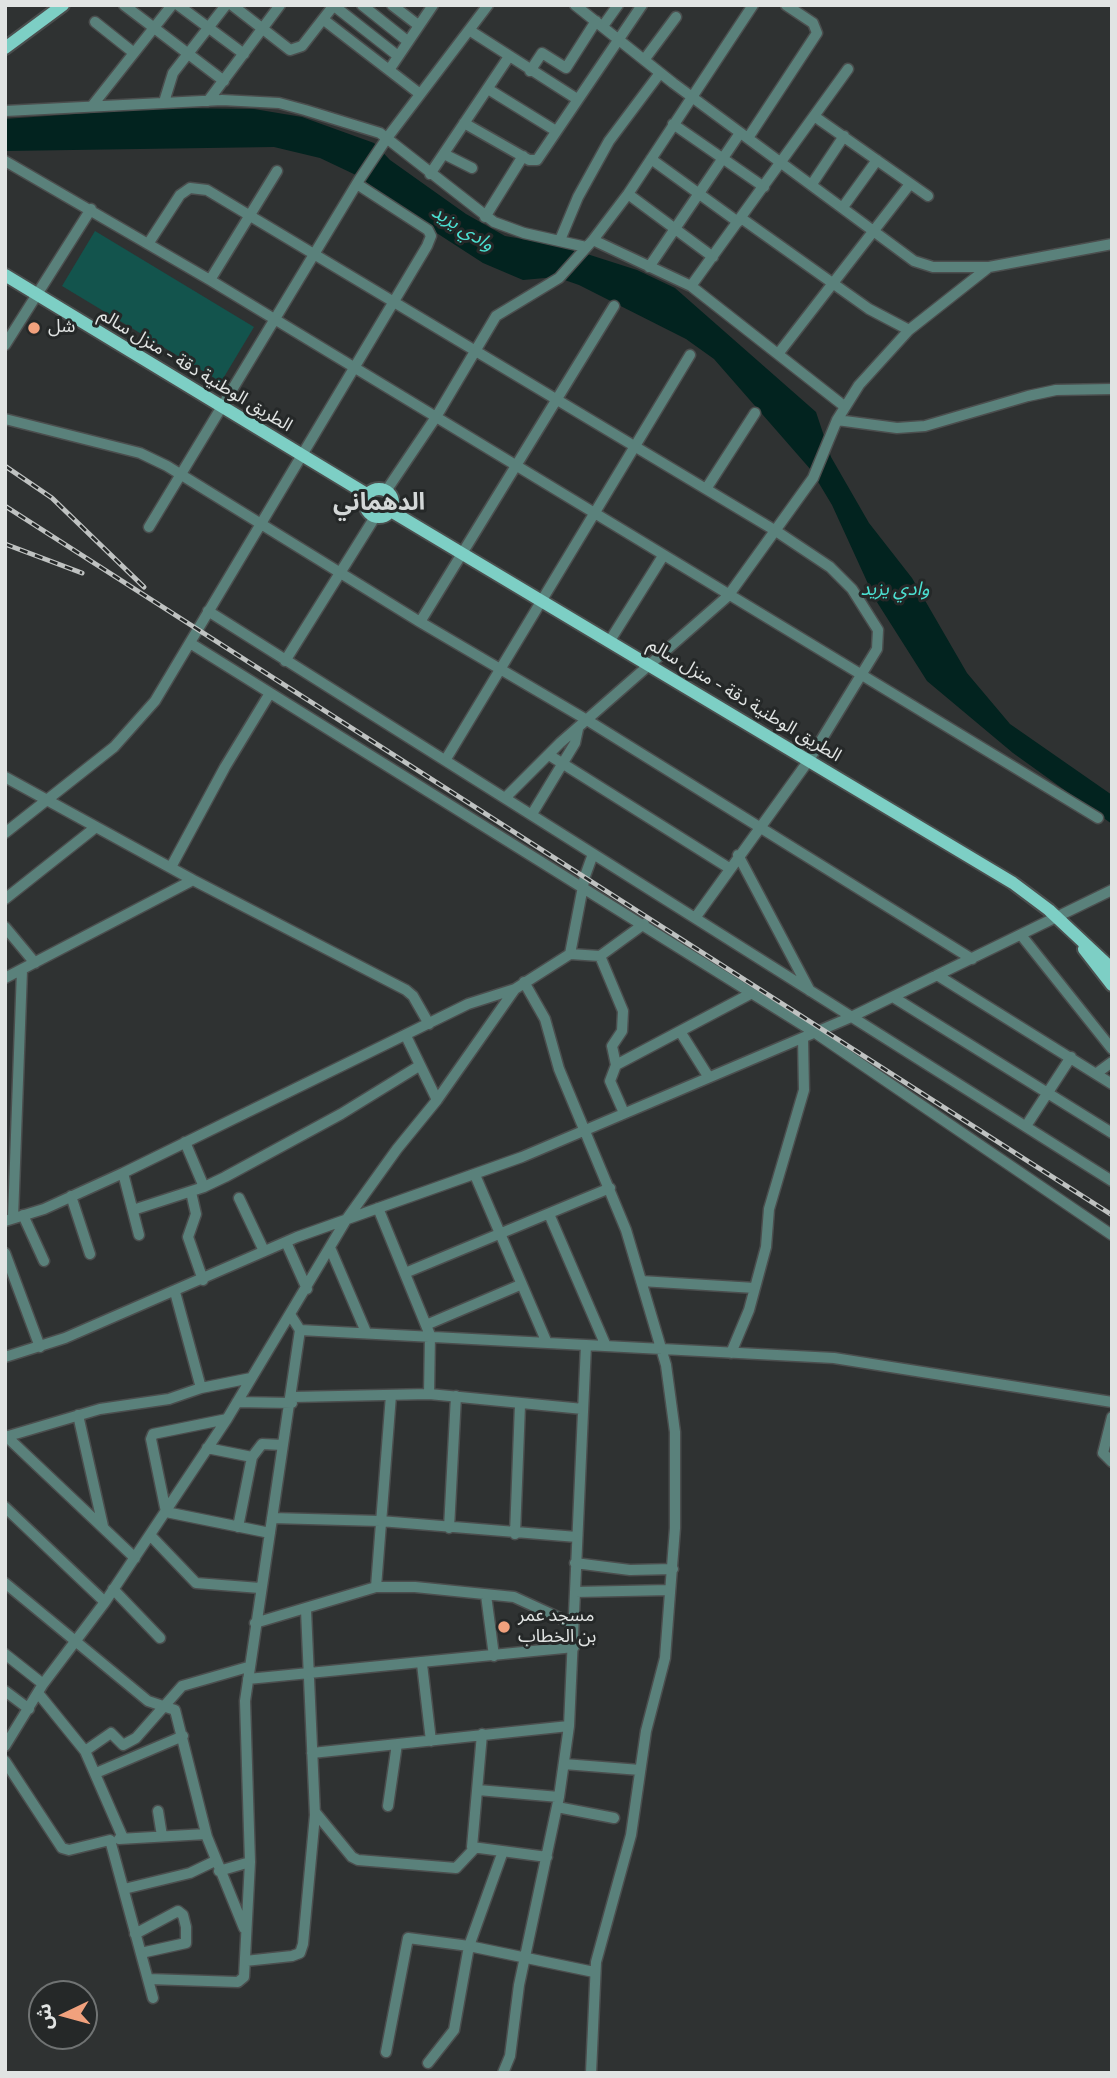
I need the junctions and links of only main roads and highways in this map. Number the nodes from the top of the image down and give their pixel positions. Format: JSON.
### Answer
{"nodes":[{"id":1,"x":63,"y":5,"type":"edge"},
{"id":2,"x":9,"y":48,"type":"edge"},
{"id":3,"x":5,"y":275,"type":"edge"},
{"id":4,"x":368,"y":495,"type":"junction"},
{"id":5,"x":391,"y":511,"type":"junction"},
{"id":6,"x":1071,"y":931,"type":"junction"},
{"id":7,"x":1112,"y":969,"type":"edge"},
{"id":8,"x":1112,"y":985,"type":"edge"}],
"edges":[{"from":1,"to":2,"type":"main road"},
{"from":3,"to":4,"type":"main road","name":"الطريق الوطنية دقة - منزل سالم"},
{"from":4,"to":5,"type":"main road"},
{"from":4,"to":5,"type":"main road"},
{"from":5,"to":6,"type":"main road","name":"الطريق الوطنية دقة - منزل سالم"},
{"from":6,"to":7,"type":"main road","name":"الطريق الوطنية دقة - منزل سالم"},
{"from":6,"to":8,"type":"main road","name":"الطريق الوطنية دقة - منزل سالم"}]}
